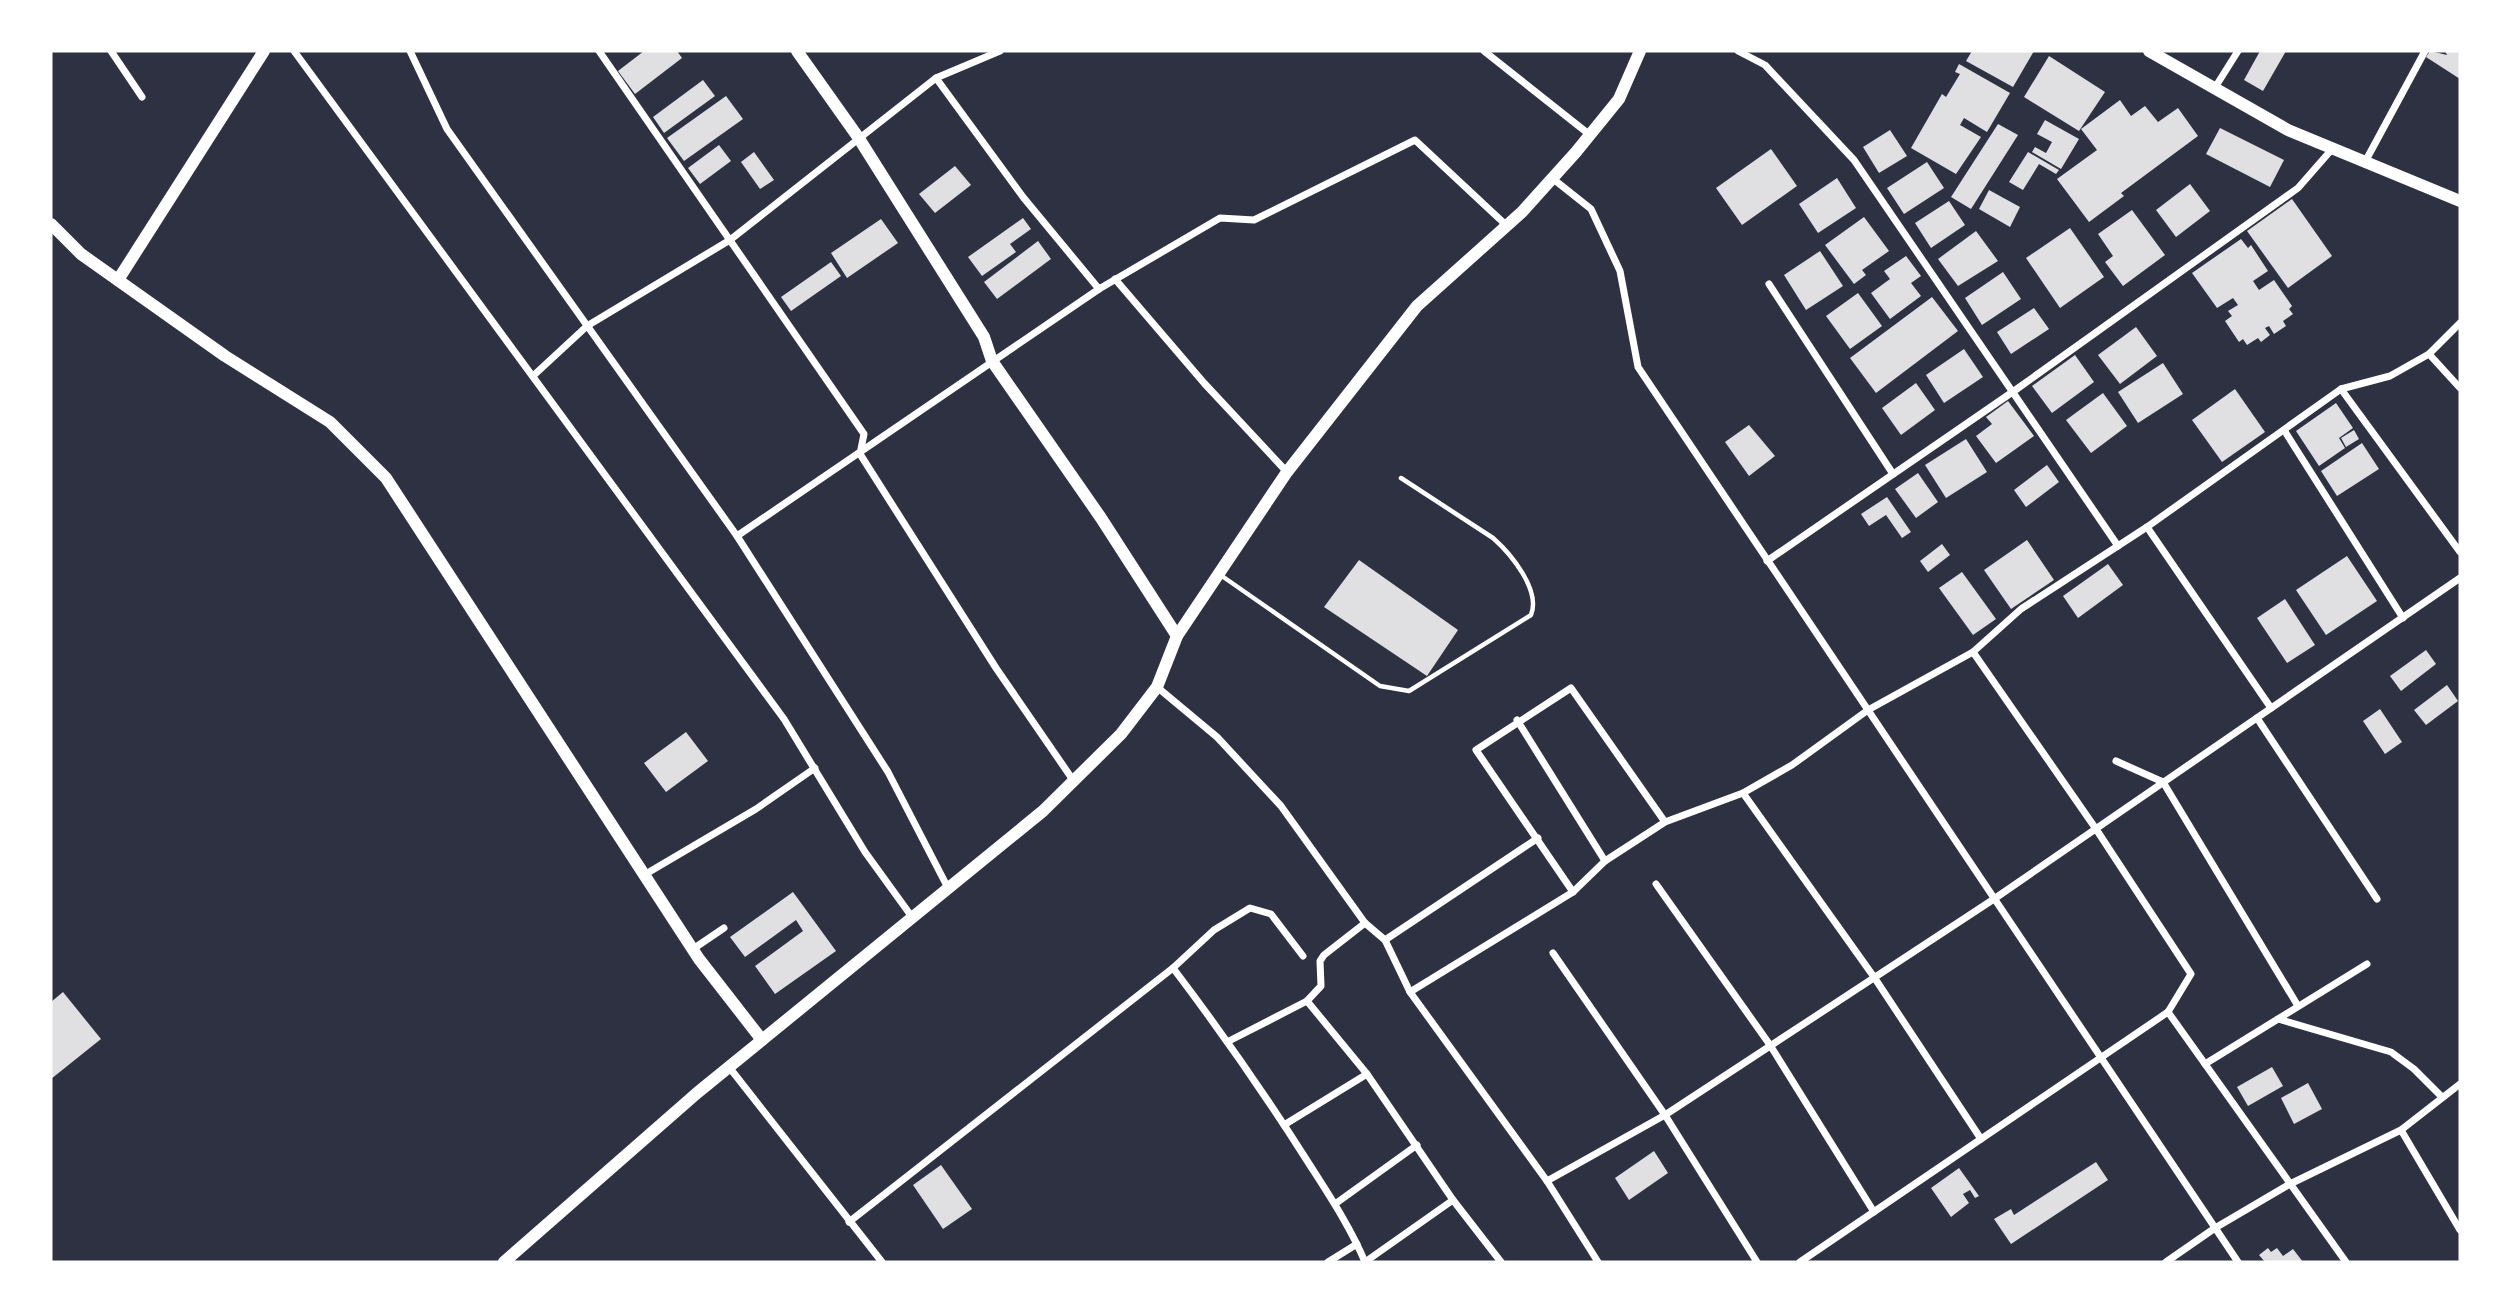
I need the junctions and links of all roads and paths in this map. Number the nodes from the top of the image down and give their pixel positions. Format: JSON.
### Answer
{"nodes":[{"id":1,"x":110,"y":51,"type":"edge"},
{"id":2,"x":264,"y":51,"type":"edge"},
{"id":3,"x":294,"y":51,"type":"edge"},
{"id":4,"x":410,"y":51,"type":"edge"},
{"id":5,"x":599,"y":51,"type":"edge"},
{"id":6,"x":797,"y":51,"type":"edge"},
{"id":7,"x":1000,"y":51,"type":"edge"},
{"id":8,"x":1484,"y":51,"type":"edge"},
{"id":9,"x":1640,"y":51,"type":"edge"},
{"id":10,"x":1738,"y":51,"type":"edge"},
{"id":11,"x":2149,"y":51,"type":"edge"},
{"id":12,"x":2238,"y":51,"type":"edge"},
{"id":13,"x":2425,"y":51,"type":"edge"},
{"id":14,"x":936,"y":78,"type":"junction"},
{"id":15,"x":2216,"y":86,"type":"junction"},
{"id":16,"x":142,"y":97,"type":"dead end"},
{"id":17,"x":1590,"y":135,"type":"junction"},
{"id":18,"x":858,"y":137,"type":"junction"},
{"id":19,"x":2333,"y":148,"type":"junction"},
{"id":20,"x":2365,"y":162,"type":"junction"},
{"id":21,"x":1552,"y":178,"type":"junction"},
{"id":22,"x":2460,"y":201,"type":"edge"},
{"id":23,"x":51,"y":224,"type":"edge"},
{"id":24,"x":1506,"y":225,"type":"junction"},
{"id":25,"x":730,"y":240,"type":"junction"},
{"id":26,"x":1115,"y":279,"type":"junction"},
{"id":27,"x":118,"y":280,"type":"junction"},
{"id":28,"x":1769,"y":284,"type":"dead end"},
{"id":29,"x":1099,"y":289,"type":"junction"},
{"id":30,"x":2460,"y":323,"type":"edge"},
{"id":31,"x":587,"y":326,"type":"junction"},
{"id":32,"x":2429,"y":354,"type":"junction"},
{"id":33,"x":992,"y":361,"type":"junction"},
{"id":34,"x":533,"y":376,"type":"junction"},
{"id":35,"x":2460,"y":388,"type":"edge"},
{"id":36,"x":2341,"y":389,"type":"junction"},
{"id":37,"x":2014,"y":391,"type":"junction"},
{"id":38,"x":2284,"y":430,"type":"junction"},
{"id":39,"x":860,"y":454,"type":"junction"},
{"id":40,"x":1287,"y":471,"type":"junction"},
{"id":41,"x":1893,"y":474,"type":"junction"},
{"id":42,"x":1401,"y":478,"type":"dead end"},
{"id":43,"x":2147,"y":527,"type":"junction"},
{"id":44,"x":737,"y":536,"type":"junction"},
{"id":45,"x":2118,"y":546,"type":"junction"},
{"id":46,"x":2460,"y":552,"type":"edge"},
{"id":47,"x":1767,"y":561,"type":"junction"},
{"id":48,"x":1218,"y":573,"type":"junction"},
{"id":49,"x":2460,"y":578,"type":"edge"},
{"id":50,"x":2403,"y":618,"type":"junction"},
{"id":51,"x":1177,"y":636,"type":"junction"},
{"id":52,"x":1973,"y":652,"type":"junction"},
{"id":53,"x":1157,"y":687,"type":"junction"},
{"id":54,"x":2271,"y":708,"type":"junction"},
{"id":55,"x":1868,"y":710,"type":"junction"},
{"id":56,"x":2257,"y":718,"type":"junction"},
{"id":57,"x":1517,"y":720,"type":"junction"},
{"id":58,"x":2116,"y":761,"type":"dead end"},
{"id":59,"x":814,"y":768,"type":"junction"},
{"id":60,"x":1073,"y":780,"type":"junction"},
{"id":61,"x":2163,"y":782,"type":"junction"},
{"id":62,"x":1743,"y":793,"type":"junction"},
{"id":63,"x":1665,"y":822,"type":"junction"},
{"id":64,"x":2096,"y":829,"type":"junction"},
{"id":65,"x":1538,"y":838,"type":"junction"},
{"id":66,"x":1605,"y":861,"type":"junction"},
{"id":67,"x":644,"y":875,"type":"junction"},
{"id":68,"x":1656,"y":884,"type":"dead end"},
{"id":69,"x":948,"y":888,"type":"junction"},
{"id":70,"x":1573,"y":892,"type":"junction"},
{"id":71,"x":1994,"y":899,"type":"junction"},
{"id":72,"x":2377,"y":899,"type":"dead end"},
{"id":73,"x":912,"y":917,"type":"junction"},
{"id":74,"x":1365,"y":923,"type":"junction"},
{"id":75,"x":724,"y":928,"type":"dead end"},
{"id":76,"x":1385,"y":940,"type":"junction"},
{"id":77,"x":693,"y":950,"type":"junction"},
{"id":78,"x":1553,"y":953,"type":"dead end"},
{"id":79,"x":1303,"y":956,"type":"dead end"},
{"id":80,"x":2367,"y":964,"type":"dead end"},
{"id":81,"x":1173,"y":968,"type":"junction"},
{"id":82,"x":1874,"y":977,"type":"junction"},
{"id":83,"x":1410,"y":992,"type":"junction"},
{"id":84,"x":1307,"y":1001,"type":"junction"},
{"id":85,"x":2298,"y":1006,"type":"junction"},
{"id":86,"x":2168,"y":1012,"type":"junction"},
{"id":87,"x":2277,"y":1019,"type":"junction"},
{"id":88,"x":762,"y":1040,"type":"junction"},
{"id":89,"x":1229,"y":1041,"type":"junction"},
{"id":90,"x":1770,"y":1045,"type":"junction"},
{"id":91,"x":2102,"y":1057,"type":"junction"},
{"id":92,"x":2205,"y":1064,"type":"junction"},
{"id":93,"x":730,"y":1067,"type":"junction"},
{"id":94,"x":1367,"y":1074,"type":"junction"},
{"id":95,"x":2460,"y":1084,"type":"edge"},
{"id":96,"x":2442,"y":1097,"type":"junction"},
{"id":97,"x":1665,"y":1115,"type":"junction"},
{"id":98,"x":1284,"y":1125,"type":"junction"},
{"id":99,"x":2401,"y":1130,"type":"junction"},
{"id":100,"x":1981,"y":1139,"type":"junction"},
{"id":101,"x":1417,"y":1145,"type":"junction"},
{"id":102,"x":1548,"y":1181,"type":"junction"},
{"id":103,"x":2290,"y":1184,"type":"junction"},
{"id":104,"x":1453,"y":1200,"type":"junction"},
{"id":105,"x":1335,"y":1204,"type":"junction"},
{"id":106,"x":1874,"y":1212,"type":"junction"},
{"id":107,"x":849,"y":1222,"type":"junction"},
{"id":108,"x":2215,"y":1227,"type":"junction"},
{"id":109,"x":2460,"y":1230,"type":"edge"},
{"id":110,"x":1357,"y":1244,"type":"junction"},
{"id":111,"x":1497,"y":1261,"type":"edge"},
{"id":112,"x":504,"y":1262,"type":"edge"},
{"id":113,"x":882,"y":1262,"type":"edge"},
{"id":114,"x":1328,"y":1262,"type":"edge"},
{"id":115,"x":1365,"y":1262,"type":"edge"},
{"id":116,"x":1598,"y":1262,"type":"edge"},
{"id":117,"x":1757,"y":1262,"type":"edge"},
{"id":118,"x":1800,"y":1262,"type":"edge"},
{"id":119,"x":2166,"y":1262,"type":"edge"},
{"id":120,"x":2238,"y":1262,"type":"edge"},
{"id":121,"x":2346,"y":1262,"type":"edge"}],
"edges":[{"from":1,"to":16,"type":"street"},
{"from":2,"to":27,"type":"street"},
{"from":3,"to":34,"type":"street"},
{"from":4,"to":31,"type":"street"},
{"from":5,"to":25,"type":"street"},
{"from":6,"to":18,"type":"street"},
{"from":7,"to":14,"type":"street"},
{"from":8,"to":17,"type":"street"},
{"from":9,"to":17,"type":"street"},
{"from":10,"to":37,"type":"street"},
{"from":11,"to":15,"type":"street"},
{"from":12,"to":15,"type":"street"},
{"from":13,"to":20,"type":"street"},
{"from":14,"to":18,"type":"street"},
{"from":14,"to":29,"type":"street"},
{"from":15,"to":19,"type":"street"},
{"from":17,"to":21,"type":"street"},
{"from":18,"to":25,"type":"street"},
{"from":18,"to":33,"type":"street"},
{"from":19,"to":20,"type":"street"},
{"from":19,"to":37,"type":"street"},
{"from":20,"to":22,"type":"street"},
{"from":21,"to":24,"type":"street"},
{"from":21,"to":47,"type":"street"},
{"from":23,"to":27,"type":"street"},
{"from":24,"to":26,"type":"street"},
{"from":24,"to":40,"type":"street"},
{"from":25,"to":31,"type":"street"},
{"from":25,"to":39,"type":"street"},
{"from":26,"to":29,"type":"street"},
{"from":26,"to":40,"type":"street"},
{"from":27,"to":67,"type":"street"},
{"from":28,"to":41,"type":"street"},
{"from":29,"to":33,"type":"street"},
{"from":30,"to":32,"type":"street"},
{"from":31,"to":34,"type":"street"},
{"from":31,"to":44,"type":"street"},
{"from":32,"to":35,"type":"street"},
{"from":32,"to":36,"type":"street"},
{"from":33,"to":39,"type":"street"},
{"from":33,"to":51,"type":"street"},
{"from":34,"to":59,"type":"street"},
{"from":36,"to":38,"type":"street"},
{"from":36,"to":46,"type":"street"},
{"from":37,"to":41,"type":"street"},
{"from":37,"to":45,"type":"street"},
{"from":38,"to":43,"type":"street"},
{"from":38,"to":50,"type":"street"},
{"from":39,"to":44,"type":"street"},
{"from":39,"to":60,"type":"street"},
{"from":40,"to":48,"type":"street"},
{"from":41,"to":47,"type":"street"},
{"from":42,"to":48,"type":"lane"},
{"from":43,"to":45,"type":"street"},
{"from":43,"to":54,"type":"street"},
{"from":44,"to":69,"type":"street"},
{"from":45,"to":52,"type":"street"},
{"from":47,"to":55,"type":"street"},
{"from":48,"to":51,"type":"street"},
{"from":49,"to":50,"type":"street"},
{"from":50,"to":54,"type":"street"},
{"from":51,"to":53,"type":"street"},
{"from":52,"to":55,"type":"street"},
{"from":52,"to":64,"type":"street"},
{"from":53,"to":60,"type":"street"},
{"from":53,"to":74,"type":"street"},
{"from":54,"to":56,"type":"street"},
{"from":55,"to":62,"type":"street"},
{"from":55,"to":71,"type":"street"},
{"from":56,"to":61,"type":"street"},
{"from":56,"to":72,"type":"street"},
{"from":57,"to":63,"type":"street"},
{"from":57,"to":65,"type":"street"},
{"from":57,"to":66,"type":"street"},
{"from":58,"to":61,"type":"street"},
{"from":59,"to":67,"type":"street"},
{"from":59,"to":73,"type":"street"},
{"from":60,"to":69,"type":"street"},
{"from":61,"to":64,"type":"street"},
{"from":61,"to":85,"type":"street"},
{"from":62,"to":63,"type":"street"},
{"from":62,"to":82,"type":"street"},
{"from":63,"to":66,"type":"street"},
{"from":64,"to":71,"type":"street"},
{"from":64,"to":86,"type":"street"},
{"from":65,"to":70,"type":"street"},
{"from":65,"to":76,"type":"street"},
{"from":66,"to":70,"type":"street"},
{"from":67,"to":77,"type":"street"},
{"from":68,"to":90,"type":"street"},
{"from":69,"to":73,"type":"street"},
{"from":70,"to":83,"type":"street"},
{"from":71,"to":82,"type":"street"},
{"from":71,"to":91,"type":"street"},
{"from":73,"to":88,"type":"street"},
{"from":74,"to":76,"type":"street"},
{"from":74,"to":84,"type":"street"},
{"from":75,"to":77,"type":"street"},
{"from":76,"to":83,"type":"street"},
{"from":77,"to":88,"type":"street"},
{"from":78,"to":97,"type":"street"},
{"from":79,"to":81,"type":"street"},
{"from":80,"to":85,"type":"street"},
{"from":81,"to":89,"type":"street"},
{"from":81,"to":107,"type":"street"},
{"from":82,"to":90,"type":"street"},
{"from":82,"to":100,"type":"street"},
{"from":83,"to":102,"type":"street"},
{"from":84,"to":89,"type":"street"},
{"from":84,"to":94,"type":"street"},
{"from":85,"to":87,"type":"street"},
{"from":86,"to":91,"type":"street"},
{"from":86,"to":92,"type":"street"},
{"from":87,"to":92,"type":"street"},
{"from":87,"to":96,"type":"street"},
{"from":88,"to":93,"type":"street"},
{"from":89,"to":98,"type":"street"},
{"from":90,"to":97,"type":"street"},
{"from":90,"to":106,"type":"street"},
{"from":91,"to":100,"type":"street"},
{"from":91,"to":108,"type":"street"},
{"from":92,"to":103,"type":"street"},
{"from":93,"to":107,"type":"street"},
{"from":93,"to":112,"type":"street"},
{"from":94,"to":98,"type":"street"},
{"from":94,"to":101,"type":"street"},
{"from":95,"to":96,"type":"street"},
{"from":96,"to":99,"type":"street"},
{"from":97,"to":102,"type":"street"},
{"from":97,"to":117,"type":"street"},
{"from":98,"to":105,"type":"street"},
{"from":99,"to":103,"type":"street"},
{"from":99,"to":109,"type":"street"},
{"from":100,"to":106,"type":"street"},
{"from":101,"to":104,"type":"street"},
{"from":101,"to":105,"type":"street"},
{"from":102,"to":116,"type":"street"},
{"from":103,"to":108,"type":"street"},
{"from":103,"to":121,"type":"street"},
{"from":104,"to":111,"type":"street"},
{"from":104,"to":115,"type":"street"},
{"from":105,"to":110,"type":"street"},
{"from":106,"to":118,"type":"street"},
{"from":107,"to":113,"type":"street"},
{"from":108,"to":119,"type":"street"},
{"from":108,"to":120,"type":"street"},
{"from":110,"to":114,"type":"street"},
{"from":110,"to":115,"type":"street"}]}
